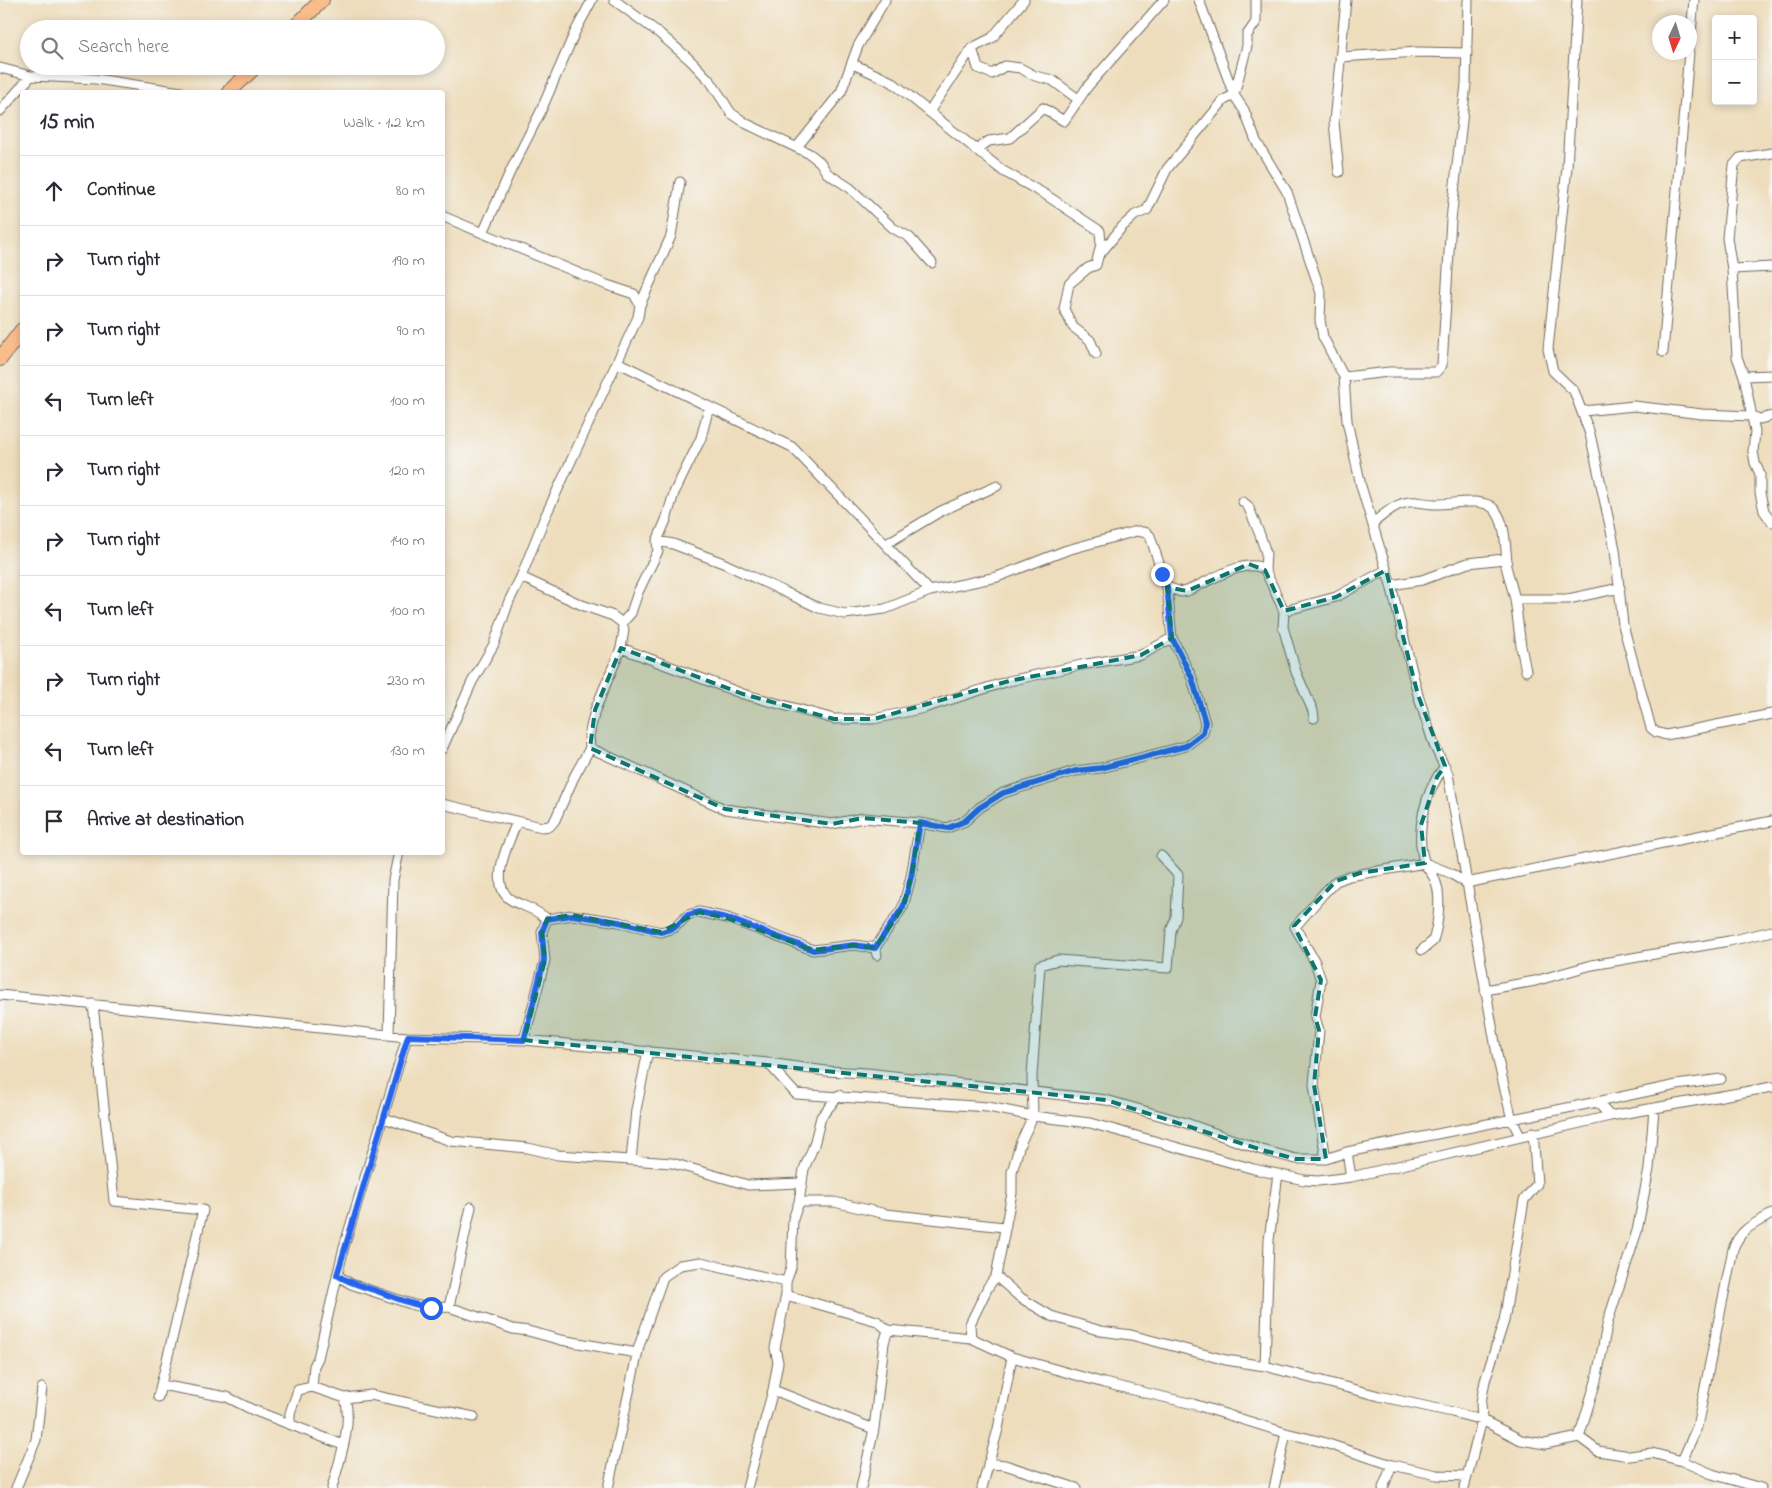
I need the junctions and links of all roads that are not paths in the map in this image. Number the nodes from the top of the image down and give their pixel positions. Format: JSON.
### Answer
{"nodes":[{"id":1,"x":322,"y":0,"type":"edge"},
{"id":2,"x":592,"y":0,"type":"edge"},
{"id":3,"x":614,"y":0,"type":"edge"},
{"id":4,"x":885,"y":0,"type":"edge"},
{"id":5,"x":1024,"y":0,"type":"edge"},
{"id":6,"x":1164,"y":0,"type":"edge"},
{"id":7,"x":1199,"y":0,"type":"edge"},
{"id":8,"x":1256,"y":0,"type":"edge"},
{"id":9,"x":1346,"y":0,"type":"edge"},
{"id":10,"x":1468,"y":0,"type":"edge"},
{"id":11,"x":1577,"y":0,"type":"edge"},
{"id":12,"x":1694,"y":0,"type":"edge"},
{"id":13,"x":1693,"y":15,"type":"edge"},
{"id":14,"x":302,"y":20,"type":"edge"},
{"id":15,"x":972,"y":48,"type":"junction"},
{"id":16,"x":1467,"y":53,"type":"junction"},
{"id":17,"x":1340,"y":58,"type":"junction"},
{"id":18,"x":1688,"y":60,"type":"edge"},
{"id":19,"x":853,"y":64,"type":"junction"},
{"id":20,"x":0,"y":68,"type":"edge"},
{"id":21,"x":20,"y":73,"type":"edge"},
{"id":22,"x":26,"y":75,"type":"edge"},
{"id":23,"x":247,"y":75,"type":"edge"},
{"id":24,"x":30,"y":76,"type":"junction"},
{"id":25,"x":168,"y":90,"type":"edge"},
{"id":26,"x":231,"y":90,"type":"edge"},
{"id":27,"x":1234,"y":95,"type":"junction"},
{"id":28,"x":1078,"y":99,"type":"junction"},
{"id":29,"x":0,"y":111,"type":"edge"},
{"id":30,"x":929,"y":112,"type":"junction"},
{"id":31,"x":797,"y":147,"type":"junction"},
{"id":32,"x":975,"y":150,"type":"junction"},
{"id":33,"x":1772,"y":154,"type":"edge"},
{"id":34,"x":1339,"y":172,"type":"dead end"},
{"id":35,"x":680,"y":182,"type":"dead end"},
{"id":36,"x":445,"y":217,"type":"edge"},
{"id":37,"x":483,"y":232,"type":"junction"},
{"id":38,"x":1099,"y":254,"type":"junction"},
{"id":39,"x":932,"y":263,"type":"dead end"},
{"id":40,"x":1772,"y":267,"type":"edge"},
{"id":41,"x":1732,"y":269,"type":"junction"},
{"id":42,"x":640,"y":305,"type":"junction"},
{"id":43,"x":20,"y":333,"type":"edge"},
{"id":44,"x":1663,"y":352,"type":"dead end"},
{"id":45,"x":1096,"y":354,"type":"dead end"},
{"id":46,"x":0,"y":359,"type":"edge"},
{"id":47,"x":617,"y":362,"type":"junction"},
{"id":48,"x":1772,"y":375,"type":"edge"},
{"id":49,"x":1744,"y":376,"type":"junction"},
{"id":50,"x":1344,"y":377,"type":"junction"},
{"id":51,"x":709,"y":407,"type":"junction"},
{"id":52,"x":1583,"y":411,"type":"junction"},
{"id":53,"x":1751,"y":416,"type":"junction"},
{"id":54,"x":1772,"y":416,"type":"edge"},
{"id":55,"x":997,"y":486,"type":"dead end"},
{"id":56,"x":1243,"y":502,"type":"dead end"},
{"id":57,"x":1772,"y":522,"type":"edge"},
{"id":58,"x":1372,"y":523,"type":"junction"},
{"id":59,"x":657,"y":541,"type":"junction"},
{"id":60,"x":886,"y":544,"type":"junction"},
{"id":61,"x":1506,"y":561,"type":"junction"},
{"id":62,"x":1266,"y":570,"type":"junction"},
{"id":63,"x":1386,"y":570,"type":"junction"},
{"id":64,"x":521,"y":577,"type":"junction"},
{"id":65,"x":1391,"y":585,"type":"junction"},
{"id":66,"x":1167,"y":587,"type":"junction"},
{"id":67,"x":1620,"y":588,"type":"junction"},
{"id":68,"x":930,"y":591,"type":"junction"},
{"id":69,"x":1515,"y":599,"type":"junction"},
{"id":70,"x":1284,"y":611,"type":"junction"},
{"id":71,"x":622,"y":622,"type":"junction"},
{"id":72,"x":1172,"y":638,"type":"junction"},
{"id":73,"x":621,"y":648,"type":"junction"},
{"id":74,"x":1526,"y":671,"type":"dead end"},
{"id":75,"x":1772,"y":714,"type":"edge"},
{"id":76,"x":1314,"y":718,"type":"dead end"},
{"id":77,"x":445,"y":742,"type":"edge"},
{"id":78,"x":590,"y":748,"type":"junction"},
{"id":79,"x":1446,"y":766,"type":"junction"},
{"id":80,"x":445,"y":805,"type":"edge"},
{"id":81,"x":1772,"y":821,"type":"edge"},
{"id":82,"x":517,"y":822,"type":"junction"},
{"id":83,"x":920,"y":823,"type":"junction"},
{"id":84,"x":398,"y":855,"type":"edge"},
{"id":85,"x":1161,"y":856,"type":"dead end"},
{"id":86,"x":1425,"y":863,"type":"junction"},
{"id":87,"x":1466,"y":883,"type":"junction"},
{"id":88,"x":547,"y":919,"type":"junction"},
{"id":89,"x":1772,"y":931,"type":"edge"},
{"id":90,"x":1422,"y":950,"type":"dead end"},
{"id":91,"x":1485,"y":990,"type":"junction"},
{"id":92,"x":0,"y":995,"type":"edge"},
{"id":93,"x":93,"y":1004,"type":"junction"},
{"id":94,"x":389,"y":1035,"type":"junction"},
{"id":95,"x":408,"y":1036,"type":"junction"},
{"id":96,"x":524,"y":1040,"type":"junction"},
{"id":97,"x":648,"y":1052,"type":"junction"},
{"id":98,"x":768,"y":1062,"type":"junction"},
{"id":99,"x":1721,"y":1079,"type":"dead end"},
{"id":100,"x":1772,"y":1087,"type":"edge"},
{"id":101,"x":1033,"y":1092,"type":"junction"},
{"id":102,"x":839,"y":1095,"type":"junction"},
{"id":103,"x":1597,"y":1102,"type":"junction"},
{"id":104,"x":1654,"y":1109,"type":"junction"},
{"id":105,"x":1033,"y":1116,"type":"junction"},
{"id":106,"x":1610,"y":1116,"type":"junction"},
{"id":107,"x":384,"y":1118,"type":"junction"},
{"id":108,"x":1512,"y":1120,"type":"junction"},
{"id":109,"x":1533,"y":1132,"type":"junction"},
{"id":110,"x":1520,"y":1136,"type":"junction"},
{"id":111,"x":1347,"y":1152,"type":"junction"},
{"id":112,"x":1326,"y":1159,"type":"junction"},
{"id":113,"x":630,"y":1160,"type":"junction"},
{"id":114,"x":1278,"y":1174,"type":"junction"},
{"id":115,"x":1350,"y":1177,"type":"junction"},
{"id":116,"x":801,"y":1183,"type":"junction"},
{"id":117,"x":799,"y":1202,"type":"junction"},
{"id":118,"x":470,"y":1207,"type":"dead end"},
{"id":119,"x":1772,"y":1214,"type":"edge"},
{"id":120,"x":1004,"y":1227,"type":"junction"},
{"id":121,"x":337,"y":1275,"type":"junction"},
{"id":122,"x":996,"y":1276,"type":"junction"},
{"id":123,"x":786,"y":1282,"type":"junction"},
{"id":124,"x":786,"y":1295,"type":"junction"},
{"id":125,"x":449,"y":1307,"type":"junction"},
{"id":126,"x":888,"y":1330,"type":"junction"},
{"id":127,"x":972,"y":1338,"type":"junction"},
{"id":128,"x":637,"y":1352,"type":"junction"},
{"id":129,"x":1012,"y":1357,"type":"junction"},
{"id":130,"x":1264,"y":1366,"type":"junction"},
{"id":131,"x":161,"y":1385,"type":"junction"},
{"id":132,"x":312,"y":1387,"type":"junction"},
{"id":133,"x":42,"y":1388,"type":"dead end"},
{"id":134,"x":773,"y":1390,"type":"junction"},
{"id":135,"x":158,"y":1397,"type":"dead end"},
{"id":136,"x":345,"y":1398,"type":"junction"},
{"id":137,"x":474,"y":1417,"type":"dead end"},
{"id":138,"x":1482,"y":1420,"type":"junction"},
{"id":139,"x":290,"y":1424,"type":"junction"},
{"id":140,"x":874,"y":1429,"type":"junction"},
{"id":141,"x":1286,"y":1433,"type":"junction"},
{"id":142,"x":1579,"y":1437,"type":"junction"},
{"id":143,"x":342,"y":1445,"type":"junction"},
{"id":144,"x":1682,"y":1461,"type":"junction"},
{"id":145,"x":988,"y":1463,"type":"junction"},
{"id":146,"x":1392,"y":1465,"type":"junction"},
{"id":147,"x":1467,"y":1476,"type":"junction"},
{"id":148,"x":16,"y":1488,"type":"edge"},
{"id":149,"x":332,"y":1488,"type":"edge"},
{"id":150,"x":608,"y":1488,"type":"edge"},
{"id":151,"x":747,"y":1488,"type":"edge"},
{"id":152,"x":861,"y":1488,"type":"edge"},
{"id":153,"x":982,"y":1488,"type":"edge"},
{"id":154,"x":1076,"y":1488,"type":"edge"},
{"id":155,"x":1274,"y":1488,"type":"edge"},
{"id":156,"x":1383,"y":1488,"type":"edge"},
{"id":157,"x":1464,"y":1488,"type":"edge"},
{"id":158,"x":1761,"y":1488,"type":"edge"}],
"edges":[{"from":1,"to":14,"type":"highway"},
{"from":2,"to":37,"type":"street"},
{"from":3,"to":31,"type":"street"},
{"from":4,"to":19,"type":"street"},
{"from":5,"to":15,"type":"street"},
{"from":6,"to":28,"type":"street"},
{"from":7,"to":27,"type":"street"},
{"from":8,"to":27,"type":"street"},
{"from":9,"to":17,"type":"street"},
{"from":10,"to":16,"type":"street"},
{"from":11,"to":52,"type":"street"},
{"from":12,"to":13,"type":"street"},
{"from":15,"to":28,"type":"street"},
{"from":15,"to":30,"type":"street"},
{"from":16,"to":17,"type":"street"},
{"from":16,"to":50,"type":"street"},
{"from":17,"to":34,"type":"street"},
{"from":18,"to":44,"type":"street"},
{"from":19,"to":30,"type":"street"},
{"from":19,"to":31,"type":"street"},
{"from":20,"to":21,"type":"street"},
{"from":22,"to":24,"type":"street"},
{"from":23,"to":26,"type":"highway"},
{"from":24,"to":25,"type":"street"},
{"from":24,"to":29,"type":"street"},
{"from":27,"to":38,"type":"street"},
{"from":27,"to":50,"type":"street"},
{"from":28,"to":32,"type":"street"},
{"from":30,"to":32,"type":"street"},
{"from":31,"to":39,"type":"street"},
{"from":32,"to":38,"type":"street"},
{"from":33,"to":41,"type":"street"},
{"from":35,"to":42,"type":"street"},
{"from":36,"to":37,"type":"street"},
{"from":37,"to":42,"type":"street"},
{"from":38,"to":45,"type":"street"},
{"from":40,"to":41,"type":"street"},
{"from":41,"to":49,"type":"street"},
{"from":42,"to":47,"type":"street"},
{"from":43,"to":46,"type":"highway"},
{"from":47,"to":51,"type":"street"},
{"from":47,"to":64,"type":"street"},
{"from":48,"to":49,"type":"street"},
{"from":49,"to":53,"type":"street"},
{"from":50,"to":58,"type":"street"},
{"from":51,"to":59,"type":"street"},
{"from":51,"to":60,"type":"street"},
{"from":52,"to":53,"type":"street"},
{"from":52,"to":67,"type":"street"},
{"from":53,"to":54,"type":"street"},
{"from":53,"to":57,"type":"street"},
{"from":55,"to":60,"type":"street"},
{"from":56,"to":62,"type":"street"},
{"from":58,"to":61,"type":"street"},
{"from":58,"to":63,"type":"street"},
{"from":59,"to":68,"type":"street"},
{"from":59,"to":71,"type":"street"},
{"from":60,"to":68,"type":"street"},
{"from":61,"to":65,"type":"street"},
{"from":61,"to":69,"type":"street"},
{"from":62,"to":66,"type":"street"},
{"from":62,"to":70,"type":"street"},
{"from":63,"to":65,"type":"street"},
{"from":63,"to":70,"type":"street"},
{"from":64,"to":71,"type":"street"},
{"from":64,"to":77,"type":"street"},
{"from":65,"to":79,"type":"street"},
{"from":66,"to":68,"type":"street"},
{"from":66,"to":72,"type":"street"},
{"from":67,"to":69,"type":"street"},
{"from":67,"to":75,"type":"street"},
{"from":69,"to":74,"type":"street"},
{"from":70,"to":76,"type":"street"},
{"from":71,"to":73,"type":"street"},
{"from":72,"to":73,"type":"street"},
{"from":72,"to":83,"type":"street"},
{"from":73,"to":78,"type":"street"},
{"from":78,"to":82,"type":"street"},
{"from":78,"to":83,"type":"street"},
{"from":79,"to":86,"type":"street"},
{"from":79,"to":87,"type":"street"},
{"from":80,"to":82,"type":"street"},
{"from":81,"to":87,"type":"street"},
{"from":82,"to":88,"type":"street"},
{"from":83,"to":88,"type":"street"},
{"from":84,"to":94,"type":"street"},
{"from":85,"to":101,"type":"street"},
{"from":86,"to":87,"type":"street"},
{"from":86,"to":90,"type":"street"},
{"from":86,"to":112,"type":"street"},
{"from":87,"to":91,"type":"street"},
{"from":88,"to":96,"type":"street"},
{"from":89,"to":91,"type":"street"},
{"from":91,"to":108,"type":"street"},
{"from":92,"to":93,"type":"street"},
{"from":93,"to":94,"type":"street"},
{"from":93,"to":131,"type":"street"},
{"from":94,"to":95,"type":"street"},
{"from":95,"to":96,"type":"street"},
{"from":95,"to":107,"type":"street"},
{"from":96,"to":97,"type":"street"},
{"from":97,"to":98,"type":"street"},
{"from":97,"to":113,"type":"street"},
{"from":98,"to":101,"type":"street"},
{"from":98,"to":102,"type":"street"},
{"from":99,"to":103,"type":"street"},
{"from":100,"to":104,"type":"street"},
{"from":101,"to":105,"type":"street"},
{"from":101,"to":112,"type":"street"},
{"from":102,"to":105,"type":"street"},
{"from":102,"to":116,"type":"street"},
{"from":103,"to":106,"type":"street"},
{"from":103,"to":108,"type":"street"},
{"from":104,"to":106,"type":"street"},
{"from":104,"to":142,"type":"street"},
{"from":105,"to":114,"type":"street"},
{"from":105,"to":120,"type":"street"},
{"from":106,"to":109,"type":"street"},
{"from":107,"to":113,"type":"street"},
{"from":107,"to":121,"type":"street"},
{"from":108,"to":110,"type":"street"},
{"from":108,"to":111,"type":"street"},
{"from":109,"to":110,"type":"street"},
{"from":109,"to":138,"type":"street"},
{"from":110,"to":115,"type":"street"},
{"from":111,"to":112,"type":"street"},
{"from":111,"to":115,"type":"street"},
{"from":113,"to":116,"type":"street"},
{"from":114,"to":115,"type":"street"},
{"from":114,"to":130,"type":"street"},
{"from":116,"to":117,"type":"street"},
{"from":117,"to":120,"type":"street"},
{"from":117,"to":123,"type":"street"},
{"from":118,"to":125,"type":"street"},
{"from":119,"to":144,"type":"street"},
{"from":120,"to":122,"type":"street"},
{"from":121,"to":125,"type":"street"},
{"from":121,"to":132,"type":"street"},
{"from":122,"to":127,"type":"street"},
{"from":122,"to":130,"type":"street"},
{"from":123,"to":124,"type":"street"},
{"from":123,"to":128,"type":"street"},
{"from":124,"to":126,"type":"street"},
{"from":124,"to":134,"type":"street"},
{"from":125,"to":128,"type":"street"},
{"from":126,"to":127,"type":"street"},
{"from":126,"to":140,"type":"street"},
{"from":127,"to":129,"type":"street"},
{"from":128,"to":150,"type":"street"},
{"from":129,"to":141,"type":"street"},
{"from":129,"to":145,"type":"street"},
{"from":130,"to":138,"type":"street"},
{"from":131,"to":135,"type":"street"},
{"from":131,"to":139,"type":"street"},
{"from":132,"to":136,"type":"street"},
{"from":132,"to":139,"type":"street"},
{"from":133,"to":148,"type":"street"},
{"from":134,"to":140,"type":"street"},
{"from":134,"to":151,"type":"street"},
{"from":136,"to":137,"type":"street"},
{"from":136,"to":143,"type":"street"},
{"from":138,"to":142,"type":"street"},
{"from":138,"to":147,"type":"street"},
{"from":139,"to":143,"type":"street"},
{"from":140,"to":152,"type":"street"},
{"from":141,"to":146,"type":"street"},
{"from":141,"to":155,"type":"street"},
{"from":142,"to":144,"type":"street"},
{"from":143,"to":149,"type":"street"},
{"from":144,"to":158,"type":"street"},
{"from":145,"to":153,"type":"street"},
{"from":145,"to":154,"type":"street"},
{"from":146,"to":147,"type":"street"},
{"from":146,"to":156,"type":"street"},
{"from":147,"to":157,"type":"street"}]}
